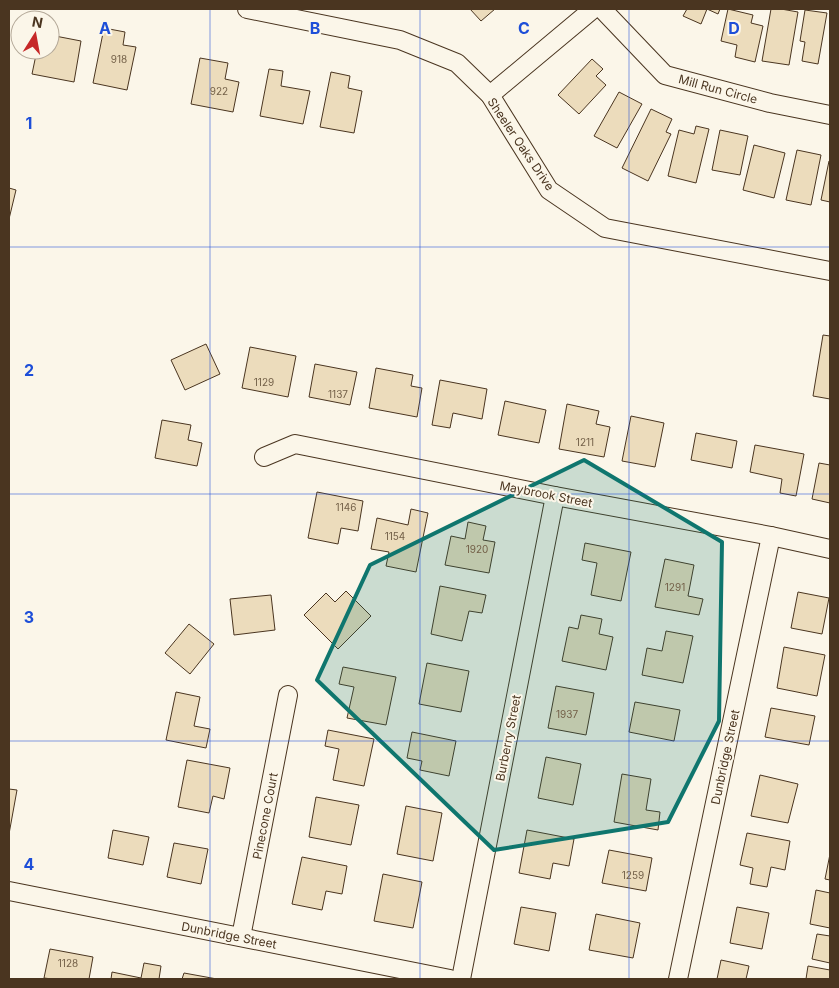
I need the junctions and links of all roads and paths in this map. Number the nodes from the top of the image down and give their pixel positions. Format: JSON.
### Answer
{"nodes":[{"id":1,"x":247,"y":9,"type":"edge"},
{"id":2,"x":593,"y":9,"type":"edge"},
{"id":3,"x":602,"y":9,"type":"edge"},
{"id":4,"x":490,"y":95,"type":"junction"},
{"id":5,"x":830,"y":115,"type":"edge"},
{"id":6,"x":830,"y":271,"type":"edge"},
{"id":7,"x":264,"y":457,"type":"dead end"},
{"id":8,"x":554,"y":496,"type":"junction"},
{"id":9,"x":771,"y":536,"type":"junction"},
{"id":10,"x":830,"y":549,"type":"edge"},
{"id":11,"x":288,"y":695,"type":"dead end"},
{"id":12,"x":9,"y":891,"type":"edge"},
{"id":13,"x":241,"y":937,"type":"junction"},
{"id":14,"x":450,"y":979,"type":"edge"},
{"id":15,"x":461,"y":979,"type":"edge"},
{"id":16,"x":678,"y":979,"type":"edge"}],
"edges":[{"from":1,"to":4,"type":"street","name":"Sheeler Oaks Drive"},
{"from":2,"to":4,"type":"street"},
{"from":3,"to":5,"type":"street","name":"Mill Run Circle"},
{"from":4,"to":6,"type":"street","name":"Sheeler Oaks Drive"},
{"from":7,"to":8,"type":"street","name":"Maybrook Street"},
{"from":8,"to":9,"type":"street","name":"Maybrook Street"},
{"from":8,"to":15,"type":"street","name":"Burberry Street"},
{"from":9,"to":10,"type":"street","name":"Maybrook Street"},
{"from":9,"to":16,"type":"street","name":"Dunbridge Street"},
{"from":11,"to":13,"type":"street","name":"Pinecone Court"},
{"from":12,"to":13,"type":"street","name":"Dunbridge Street"},
{"from":13,"to":14,"type":"street","name":"Dunbridge Street"}]}
